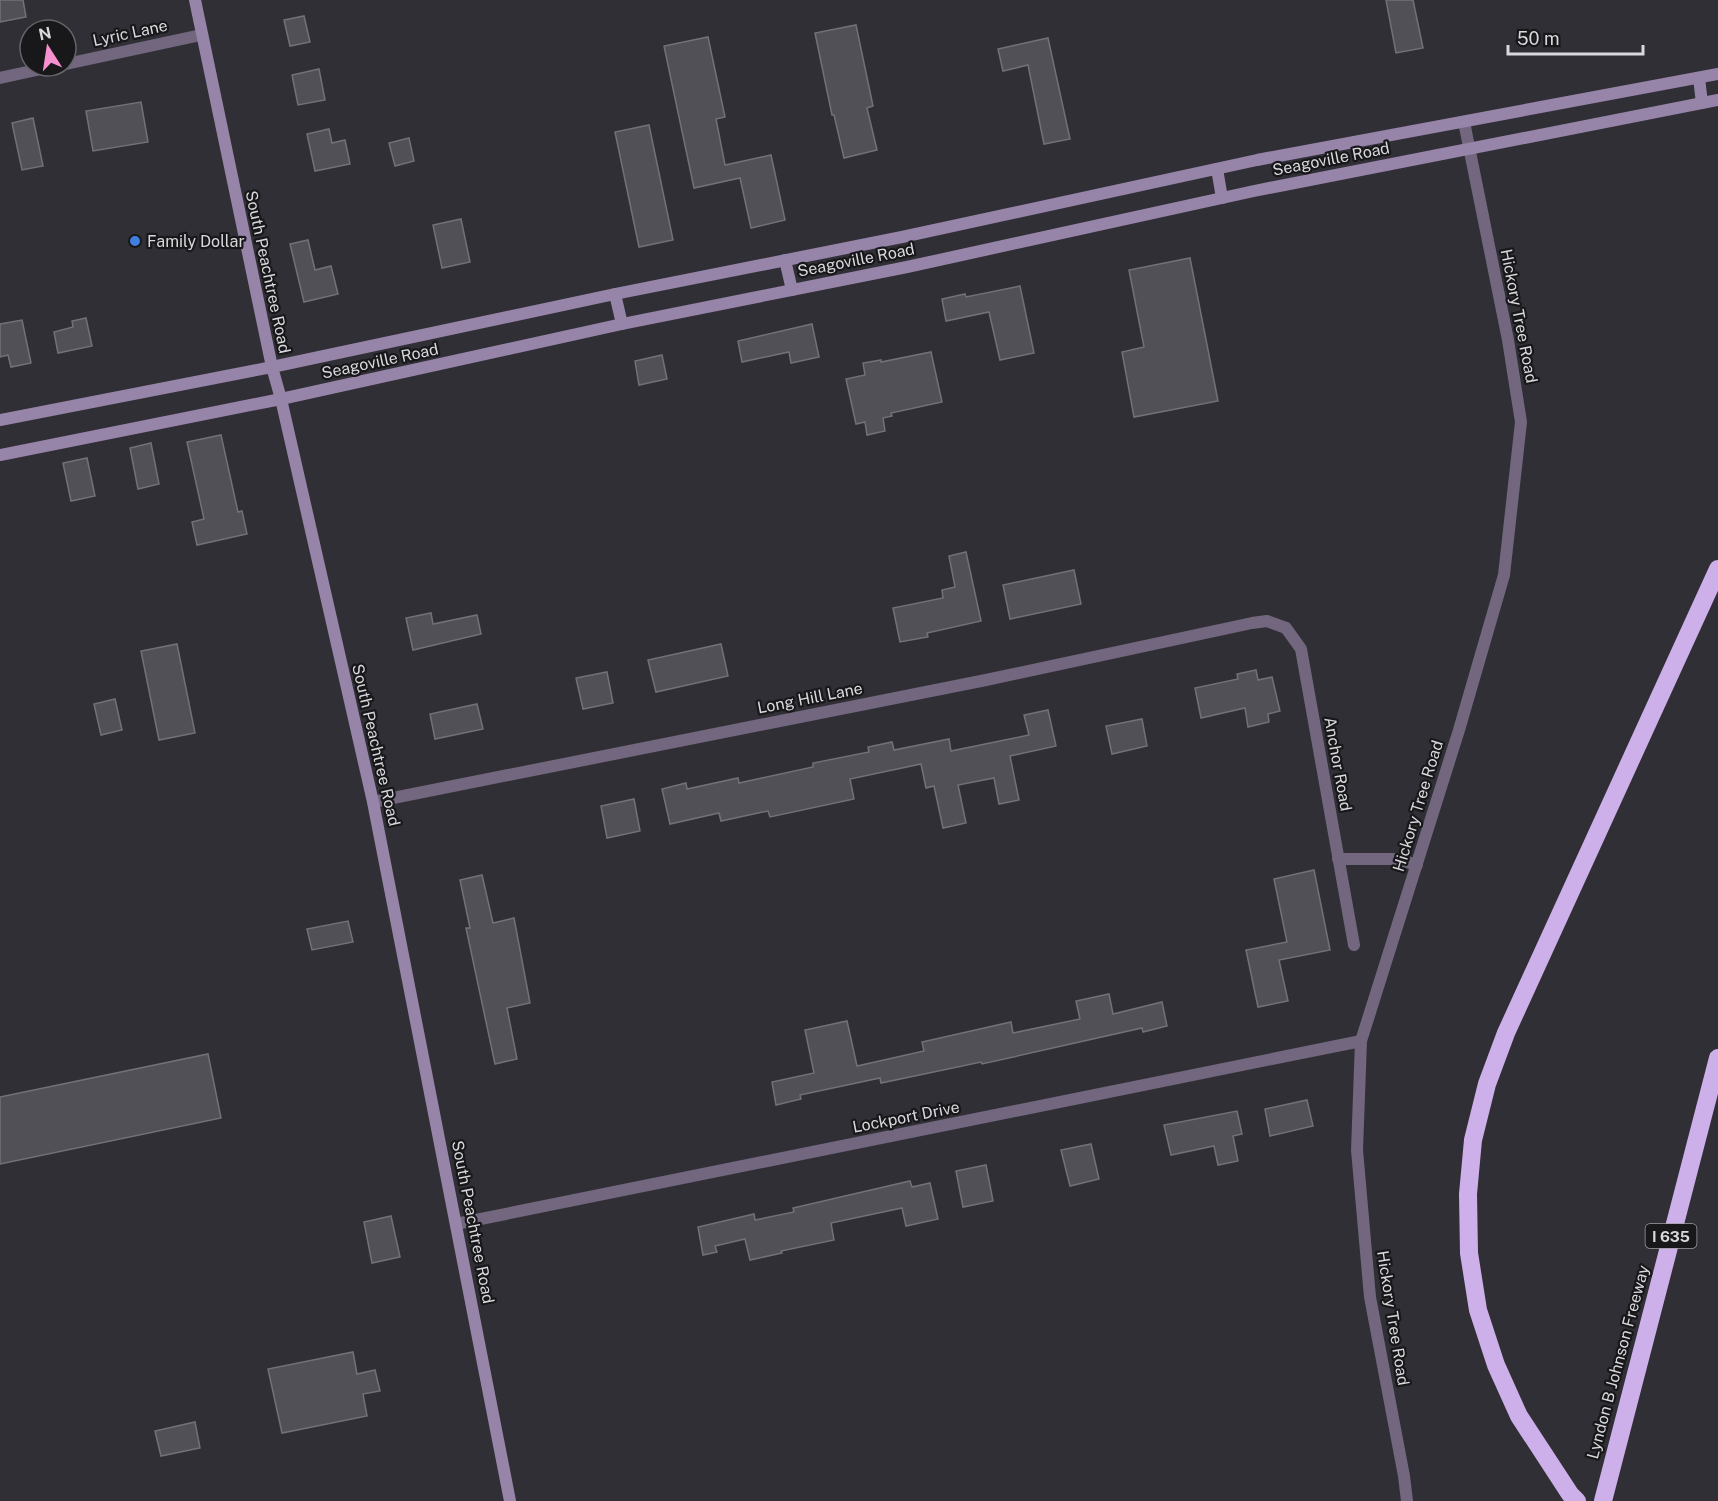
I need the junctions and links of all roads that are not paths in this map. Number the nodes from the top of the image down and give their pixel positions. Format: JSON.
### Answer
{"nodes":[{"id":1,"x":195,"y":0,"type":"edge"},
{"id":2,"x":201,"y":35,"type":"junction"},
{"id":3,"x":78,"y":61,"type":"edge"},
{"id":4,"x":18,"y":74,"type":"edge"},
{"id":5,"x":1718,"y":74,"type":"edge"},
{"id":6,"x":0,"y":78,"type":"edge"},
{"id":7,"x":1698,"y":78,"type":"junction"},
{"id":8,"x":1718,"y":100,"type":"edge"},
{"id":9,"x":1702,"y":104,"type":"junction"},
{"id":10,"x":1464,"y":122,"type":"junction"},
{"id":11,"x":1469,"y":149,"type":"junction"},
{"id":12,"x":1216,"y":169,"type":"junction"},
{"id":13,"x":1222,"y":198,"type":"junction"},
{"id":14,"x":785,"y":260,"type":"junction"},
{"id":15,"x":792,"y":290,"type":"junction"},
{"id":16,"x":615,"y":294,"type":"junction"},
{"id":17,"x":622,"y":324,"type":"junction"},
{"id":18,"x":272,"y":367,"type":"junction"},
{"id":19,"x":281,"y":399,"type":"junction"},
{"id":20,"x":0,"y":420,"type":"edge"},
{"id":21,"x":0,"y":455,"type":"edge"},
{"id":22,"x":1718,"y":569,"type":"edge"},
{"id":23,"x":1252,"y":622,"type":"joint"},
{"id":24,"x":373,"y":802,"type":"junction"},
{"id":25,"x":1338,"y":859,"type":"junction"},
{"id":26,"x":1417,"y":865,"type":"junction"},
{"id":27,"x":1354,"y":945,"type":"dead end"},
{"id":28,"x":1361,"y":1041,"type":"junction"},
{"id":29,"x":1718,"y":1058,"type":"edge"},
{"id":30,"x":456,"y":1224,"type":"junction"},
{"id":31,"x":510,"y":1501,"type":"edge"},
{"id":32,"x":1407,"y":1501,"type":"edge"},
{"id":33,"x":1577,"y":1501,"type":"edge"},
{"id":34,"x":1603,"y":1501,"type":"edge"}],
"edges":[{"from":1,"to":2,"type":"main road","name":"South Peachtree Road"},
{"from":2,"to":3,"type":"street","name":"Lyric Lane"},
{"from":2,"to":18,"type":"main road","name":"South Peachtree Road"},
{"from":4,"to":6,"type":"street"},
{"from":5,"to":7,"type":"main road","name":"Seagoville Road"},
{"from":7,"to":9,"type":"main road"},
{"from":7,"to":10,"type":"main road","name":"Seagoville Road"},
{"from":8,"to":9,"type":"main road","name":"Seagoville Road"},
{"from":9,"to":11,"type":"main road","name":"Seagoville Road"},
{"from":10,"to":11,"type":"street","name":"Hickory Tree Road"},
{"from":10,"to":12,"type":"main road","name":"Seagoville Road"},
{"from":11,"to":13,"type":"main road","name":"Seagoville Road"},
{"from":11,"to":26,"type":"street","name":"Hickory Tree Road"},
{"from":12,"to":13,"type":"main road"},
{"from":12,"to":14,"type":"main road","name":"Seagoville Road"},
{"from":13,"to":15,"type":"main road","name":"Seagoville Road"},
{"from":14,"to":15,"type":"main road"},
{"from":14,"to":16,"type":"main road","name":"Seagoville Road"},
{"from":15,"to":17,"type":"main road","name":"Seagoville Road"},
{"from":16,"to":17,"type":"main road"},
{"from":16,"to":18,"type":"main road","name":"Seagoville Road"},
{"from":17,"to":19,"type":"main road","name":"Seagoville Road"},
{"from":18,"to":19,"type":"main road","name":"South Peachtree Road"},
{"from":18,"to":20,"type":"main road","name":"Seagoville Road"},
{"from":19,"to":21,"type":"main road","name":"Seagoville Road"},
{"from":19,"to":24,"type":"main road","name":"South Peachtree Road"},
{"from":22,"to":33,"type":"highway"},
{"from":23,"to":24,"type":"street","name":"Long Hill Lane"},
{"from":23,"to":25,"type":"street","name":"Anchor Road"},
{"from":24,"to":30,"type":"main road","name":"South Peachtree Road"},
{"from":25,"to":26,"type":"street"},
{"from":25,"to":27,"type":"street","name":"Anchor Road"},
{"from":26,"to":28,"type":"street","name":"Hickory Tree Road"},
{"from":28,"to":30,"type":"street","name":"Lockport Drive"},
{"from":28,"to":32,"type":"street","name":"Hickory Tree Road"},
{"from":29,"to":34,"type":"highway","name":"Lyndon B Johnson Freeway","number":"I 635"},
{"from":30,"to":31,"type":"main road","name":"South Peachtree Road"}]}
